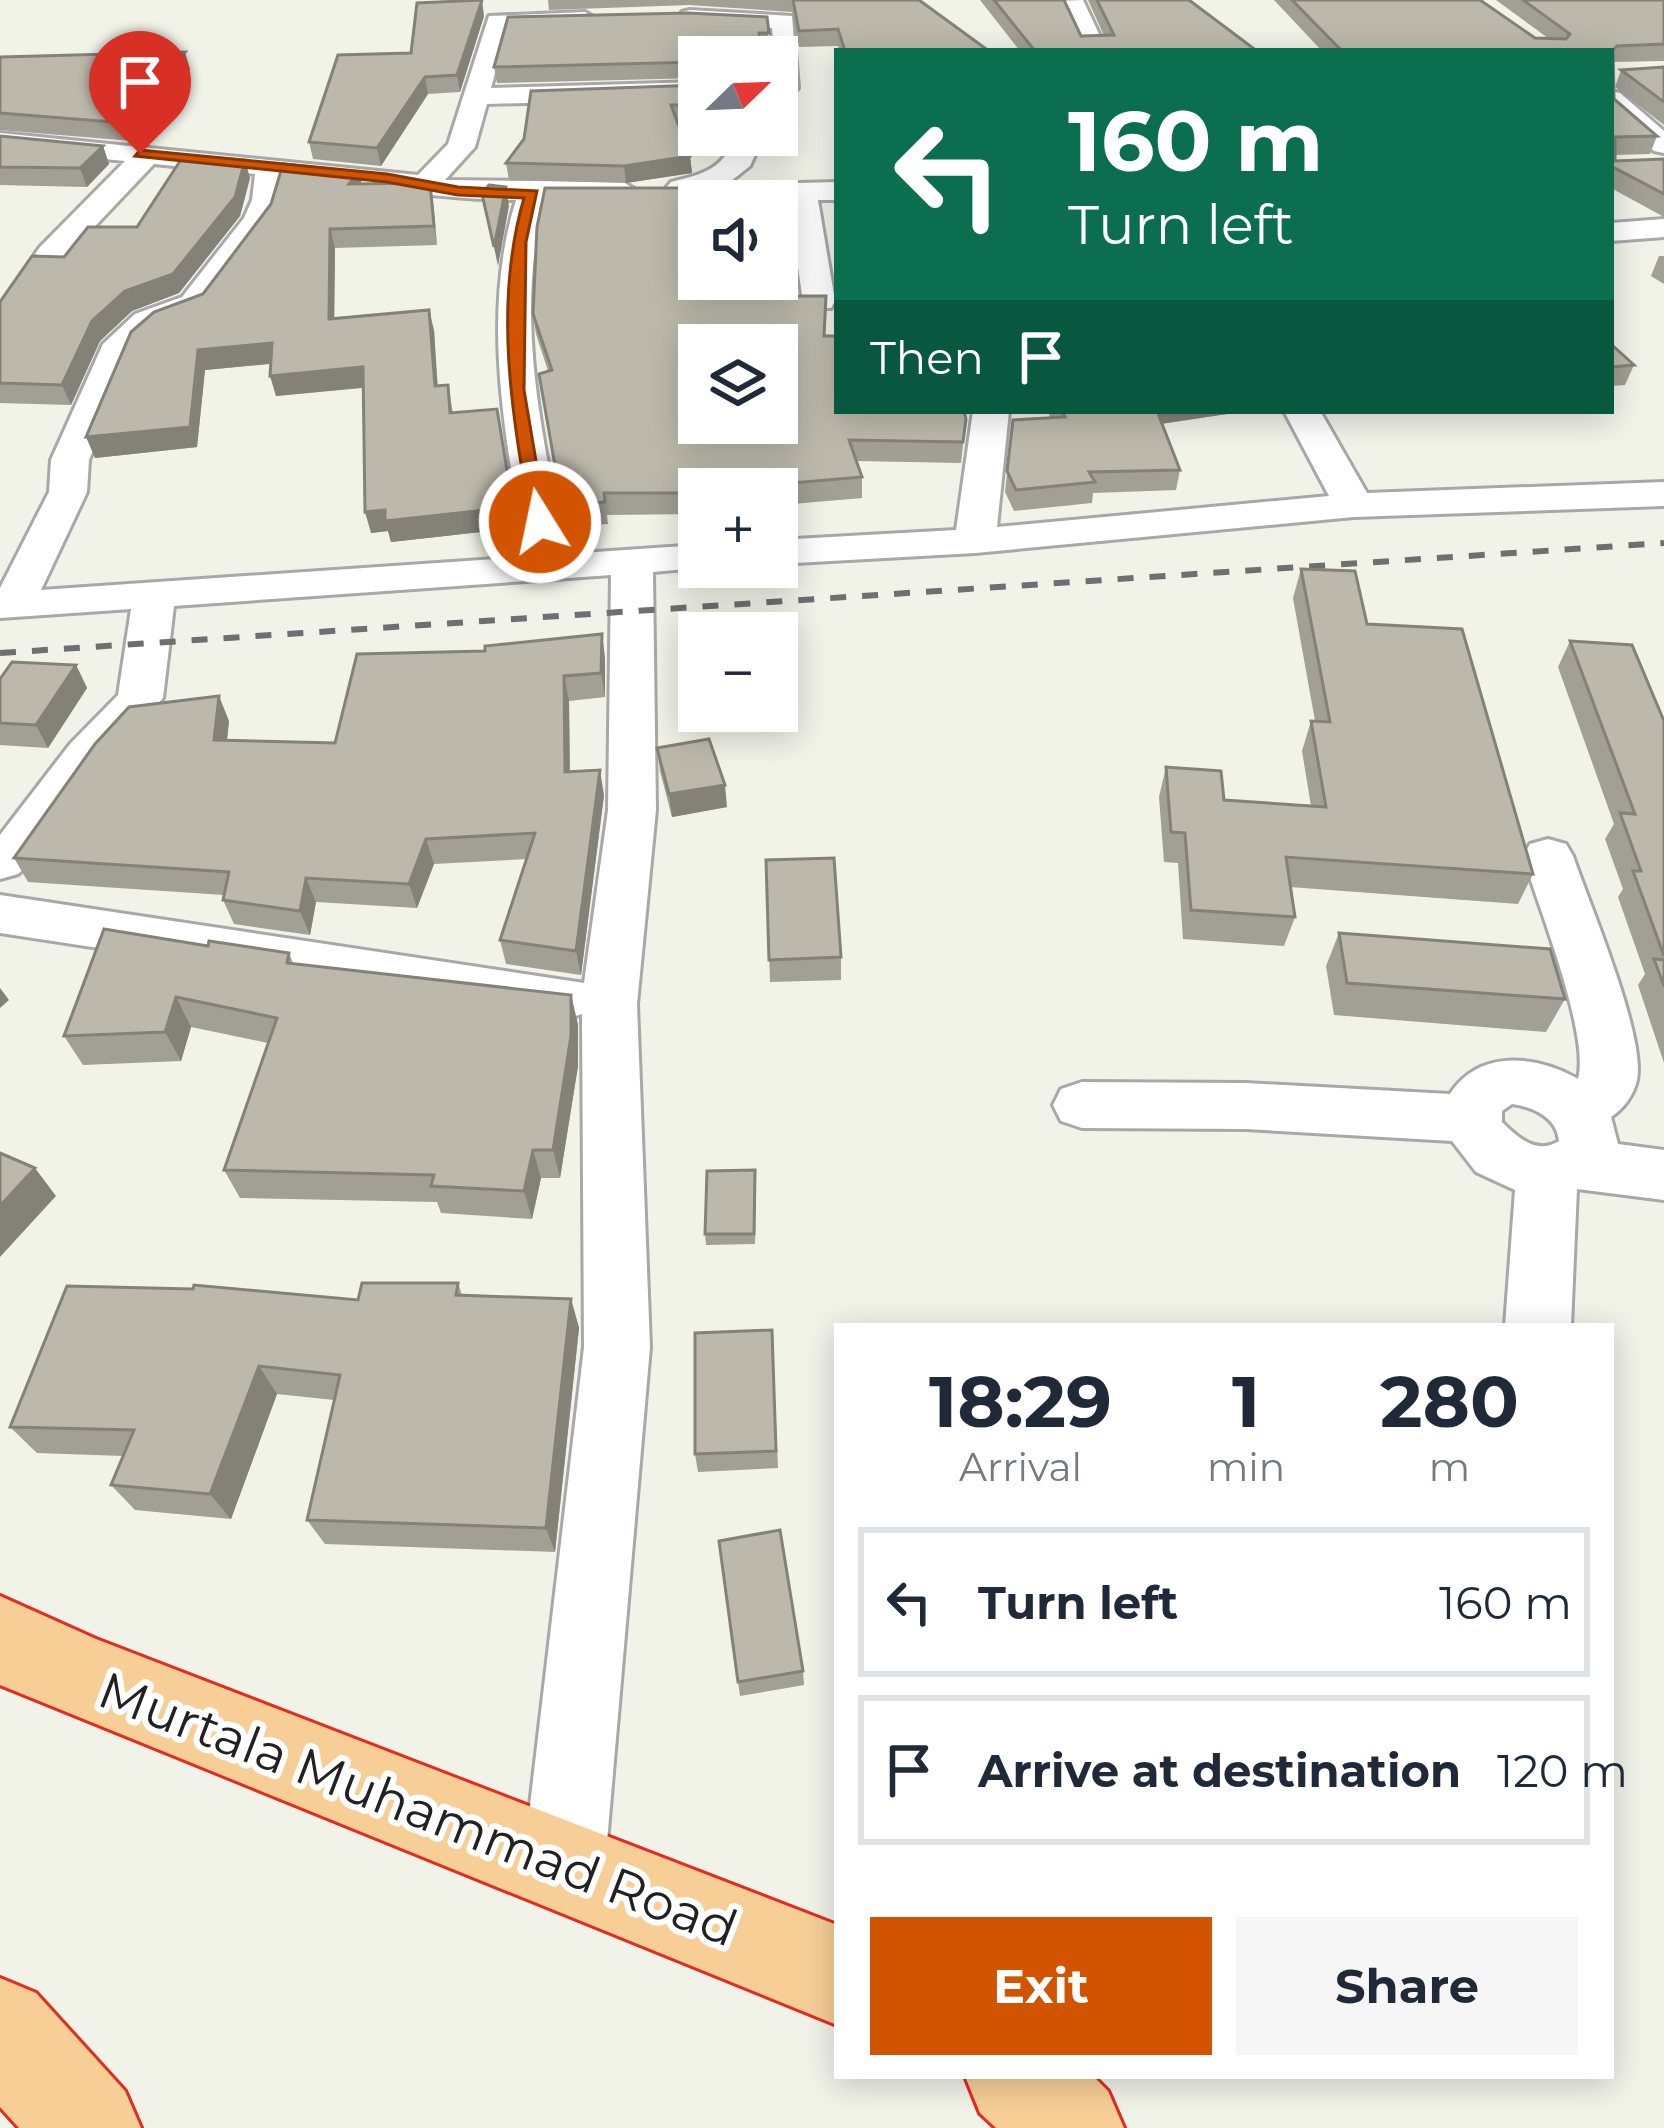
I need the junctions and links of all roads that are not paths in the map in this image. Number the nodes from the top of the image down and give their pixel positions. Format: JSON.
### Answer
{"nodes":[{"id":1,"x":1072,"y":1,"type":"edge"},
{"id":2,"x":664,"y":18,"type":"edge"},
{"id":3,"x":617,"y":19,"type":"edge"},
{"id":4,"x":784,"y":36,"type":"edge"},
{"id":5,"x":1094,"y":48,"type":"edge"},
{"id":6,"x":678,"y":90,"type":"edge"},
{"id":7,"x":479,"y":95,"type":"junction"},
{"id":8,"x":1614,"y":103,"type":"edge"},
{"id":9,"x":0,"y":141,"type":"edge"},
{"id":10,"x":147,"y":155,"type":"junction"},
{"id":11,"x":744,"y":156,"type":"edge"},
{"id":12,"x":1658,"y":159,"type":"edge"},
{"id":13,"x":270,"y":168,"type":"junction"},
{"id":14,"x":425,"y":184,"type":"junction"},
{"id":15,"x":834,"y":191,"type":"edge"},
{"id":16,"x":665,"y":192,"type":"junction"},
{"id":17,"x":532,"y":194,"type":"junction"},
{"id":18,"x":802,"y":194,"type":"junction"},
{"id":19,"x":1664,"y":228,"type":"edge"},
{"id":20,"x":1614,"y":232,"type":"edge"},
{"id":21,"x":51,"y":254,"type":"edge"},
{"id":22,"x":819,"y":301,"type":"edge"},
{"id":23,"x":992,"y":414,"type":"edge"},
{"id":24,"x":1304,"y":414,"type":"edge"},
{"id":25,"x":1664,"y":494,"type":"edge"},
{"id":26,"x":1354,"y":506,"type":"junction"},
{"id":27,"x":975,"y":541,"type":"junction"},
{"id":28,"x":798,"y":551,"type":"edge"},
{"id":29,"x":678,"y":558,"type":"edge"},
{"id":30,"x":632,"y":561,"type":"junction"},
{"id":31,"x":548,"y":566,"type":"junction"},
{"id":32,"x":154,"y":594,"type":"junction"},
{"id":33,"x":6,"y":605,"type":"edge"},
{"id":34,"x":1548,"y":856,"type":"dead end"},
{"id":35,"x":0,"y":862,"type":"edge"},
{"id":36,"x":0,"y":914,"type":"edge"},
{"id":37,"x":609,"y":1004,"type":"junction"},
{"id":38,"x":1082,"y":1105,"type":"dead end"},
{"id":39,"x":1471,"y":1119,"type":"junction"},
{"id":40,"x":1567,"y":1148,"type":"junction"},
{"id":41,"x":1664,"y":1175,"type":"edge"},
{"id":42,"x":1538,"y":1323,"type":"edge"},
{"id":43,"x":0,"y":1640,"type":"edge"},
{"id":44,"x":564,"y":1865,"type":"junction"},
{"id":45,"x":834,"y":1974,"type":"edge"},
{"id":46,"x":0,"y":2030,"type":"edge"},
{"id":47,"x":1020,"y":2079,"type":"edge"},
{"id":48,"x":88,"y":2128,"type":"edge"},
{"id":49,"x":1071,"y":2128,"type":"edge"}],
"edges":[{"from":1,"to":5,"type":"street"},
{"from":2,"to":4,"type":"street"},
{"from":3,"to":7,"type":"street"},
{"from":6,"to":7,"type":"street"},
{"from":7,"to":14,"type":"street"},
{"from":8,"to":12,"type":"street"},
{"from":9,"to":10,"type":"street"},
{"from":10,"to":13,"type":"street"},
{"from":10,"to":21,"type":"street"},
{"from":11,"to":16,"type":"street"},
{"from":13,"to":14,"type":"street"},
{"from":13,"to":33,"type":"street"},
{"from":14,"to":17,"type":"street"},
{"from":15,"to":18,"type":"street"},
{"from":16,"to":17,"type":"street"},
{"from":16,"to":18,"type":"street"},
{"from":17,"to":31,"type":"street"},
{"from":18,"to":22,"type":"street"},
{"from":19,"to":20,"type":"street"},
{"from":23,"to":27,"type":"street"},
{"from":24,"to":26,"type":"street"},
{"from":25,"to":26,"type":"street"},
{"from":26,"to":27,"type":"street"},
{"from":27,"to":28,"type":"street"},
{"from":29,"to":30,"type":"street"},
{"from":30,"to":31,"type":"street"},
{"from":30,"to":37,"type":"street"},
{"from":31,"to":32,"type":"street"},
{"from":32,"to":33,"type":"street"},
{"from":32,"to":35,"type":"street"},
{"from":34,"to":40,"type":"street"},
{"from":36,"to":37,"type":"street"},
{"from":37,"to":44,"type":"street"},
{"from":38,"to":39,"type":"street"},
{"from":39,"to":40,"type":"street"},
{"from":39,"to":40,"type":"street"},
{"from":40,"to":41,"type":"street"},
{"from":40,"to":42,"type":"street"},
{"from":43,"to":44,"type":"highway","name":"Murtala Muhammad Road"},
{"from":44,"to":45,"type":"highway","name":"Murtala Muhammad Road"},
{"from":46,"to":48,"type":"highway"},
{"from":47,"to":49,"type":"highway"}]}
